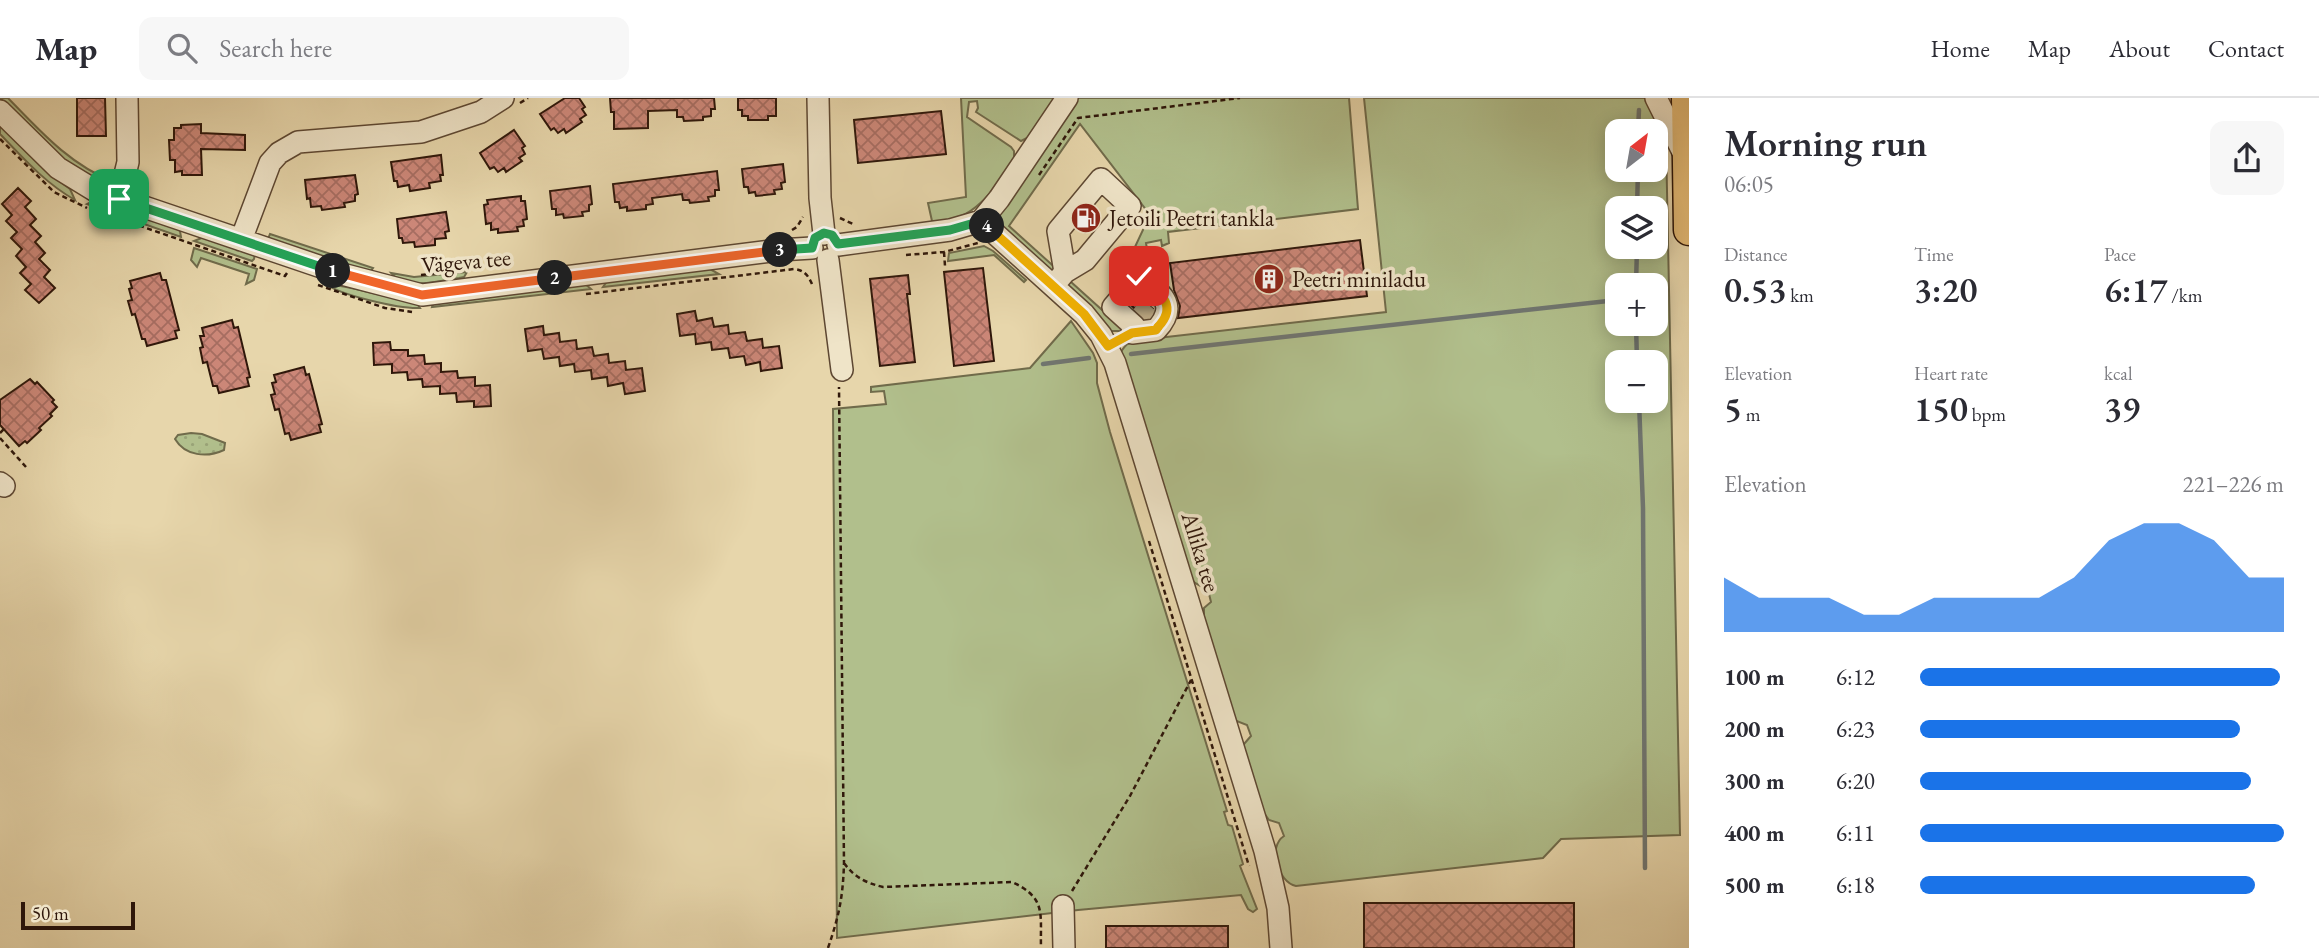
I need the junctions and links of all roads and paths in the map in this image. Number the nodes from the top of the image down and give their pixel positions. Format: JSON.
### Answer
{"nodes":[{"id":1,"x":127,"y":98,"type":"edge"},
{"id":2,"x":503,"y":98,"type":"edge"},
{"id":3,"x":818,"y":98,"type":"edge"},
{"id":4,"x":1067,"y":98,"type":"edge"},
{"id":5,"x":1240,"y":98,"type":"edge"},
{"id":6,"x":1656,"y":98,"type":"edge"},
{"id":7,"x":1687,"y":98,"type":"edge"},
{"id":8,"x":0,"y":111,"type":"edge"},
{"id":9,"x":0,"y":139,"type":"edge"},
{"id":10,"x":1688,"y":162,"type":"edge"},
{"id":11,"x":1039,"y":175,"type":"dead end"},
{"id":12,"x":820,"y":198,"type":"junction"},
{"id":13,"x":117,"y":208,"type":"junction"},
{"id":14,"x":91,"y":209,"type":"dead end"},
{"id":15,"x":804,"y":215,"type":"dead end"},
{"id":16,"x":988,"y":228,"type":"junction"},
{"id":17,"x":1689,"y":230,"type":"edge"},
{"id":18,"x":787,"y":233,"type":"dead end"},
{"id":19,"x":241,"y":240,"type":"junction"},
{"id":20,"x":873,"y":240,"type":"junction"},
{"id":21,"x":826,"y":246,"type":"junction"},
{"id":22,"x":944,"y":252,"type":"junction"},
{"id":23,"x":900,"y":256,"type":"dead end"},
{"id":24,"x":945,"y":266,"type":"dead end"},
{"id":25,"x":478,"y":268,"type":"dead end"},
{"id":26,"x":294,"y":275,"type":"dead end"},
{"id":27,"x":409,"y":276,"type":"dead end"},
{"id":28,"x":315,"y":282,"type":"dead end"},
{"id":29,"x":583,"y":294,"type":"dead end"},
{"id":30,"x":832,"y":295,"type":"junction"},
{"id":31,"x":413,"y":313,"type":"dead end"},
{"id":32,"x":1178,"y":327,"type":"dead end"},
{"id":33,"x":1108,"y":346,"type":"junction"},
{"id":34,"x":842,"y":370,"type":"joint"},
{"id":35,"x":4,"y":429,"type":"dead end"},
{"id":36,"x":0,"y":433,"type":"edge"},
{"id":37,"x":0,"y":438,"type":"edge"},
{"id":38,"x":26,"y":467,"type":"dead end"},
{"id":39,"x":1149,"y":541,"type":"dead end"},
{"id":40,"x":1192,"y":680,"type":"junction"},
{"id":41,"x":844,"y":863,"type":"junction"},
{"id":42,"x":1250,"y":871,"type":"dead end"},
{"id":43,"x":1063,"y":906,"type":"joint"},
{"id":44,"x":828,"y":948,"type":"edge"},
{"id":45,"x":1041,"y":948,"type":"edge"},
{"id":46,"x":1064,"y":948,"type":"edge"},
{"id":47,"x":1281,"y":948,"type":"edge"}],
"edges":[{"from":1,"to":13,"type":"street"},
{"from":2,"to":19,"type":"street"},
{"from":3,"to":12,"type":"street"},
{"from":4,"to":16,"type":"street"},
{"from":5,"to":11,"type":"path"},
{"from":6,"to":10,"type":"street"},
{"from":7,"to":10,"type":"highway"},
{"from":8,"to":13,"type":"street","name":"Vägeva tee"},
{"from":9,"to":14,"type":"path"},
{"from":10,"to":17,"type":"highway"},
{"from":12,"to":20,"type":"path"},
{"from":12,"to":21,"type":"street"},
{"from":13,"to":19,"type":"street","name":"Vägeva tee"},
{"from":13,"to":26,"type":"path"},
{"from":15,"to":18,"type":"path"},
{"from":16,"to":20,"type":"street","name":"Vägeva tee"},
{"from":16,"to":22,"type":"path"},
{"from":16,"to":33,"type":"street","name":"Allika tee"},
{"from":19,"to":21,"type":"street","name":"Vägeva tee"},
{"from":20,"to":21,"type":"street","name":"Vägeva tee"},
{"from":21,"to":30,"type":"street"},
{"from":22,"to":23,"type":"path"},
{"from":22,"to":24,"type":"path"},
{"from":25,"to":27,"type":"path"},
{"from":28,"to":31,"type":"path"},
{"from":29,"to":30,"type":"path"},
{"from":30,"to":34,"type":"street"},
{"from":32,"to":33,"type":"street"},
{"from":33,"to":47,"type":"street","name":"Allika tee"},
{"from":34,"to":41,"type":"path"},
{"from":35,"to":36,"type":"path"},
{"from":37,"to":38,"type":"path"},
{"from":39,"to":40,"type":"path"},
{"from":40,"to":42,"type":"path"},
{"from":40,"to":43,"type":"path"},
{"from":41,"to":44,"type":"path"},
{"from":41,"to":45,"type":"path"},
{"from":43,"to":46,"type":"street"}]}
